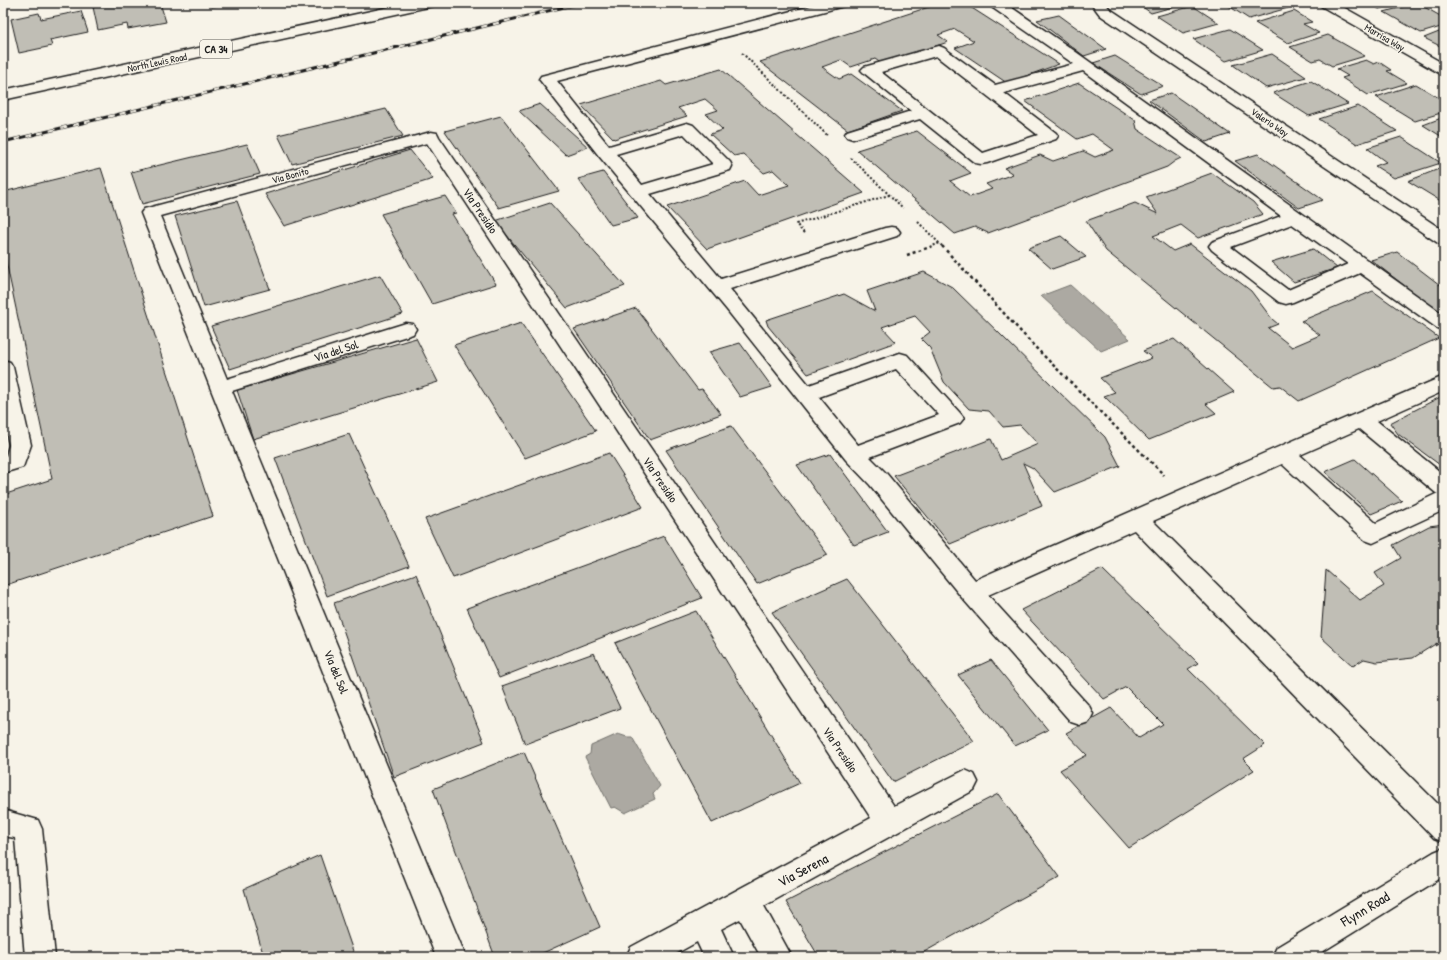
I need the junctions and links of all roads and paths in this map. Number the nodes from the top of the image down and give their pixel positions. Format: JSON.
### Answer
{"nodes":[{"id":1,"x":428,"y":3,"type":"edge"},
{"id":2,"x":839,"y":3,"type":"edge"},
{"id":3,"x":995,"y":3,"type":"edge"},
{"id":4,"x":1098,"y":3,"type":"edge"},
{"id":5,"x":1326,"y":3,"type":"edge"},
{"id":6,"x":721,"y":34,"type":"junction"},
{"id":7,"x":1085,"y":66,"type":"junction"},
{"id":8,"x":1444,"y":70,"type":"edge"},
{"id":9,"x":992,"y":91,"type":"junction"},
{"id":10,"x":3,"y":95,"type":"edge"},
{"id":11,"x":923,"y":113,"type":"junction"},
{"id":12,"x":853,"y":134,"type":"dead end"},
{"id":13,"x":431,"y":137,"type":"joint"},
{"id":14,"x":832,"y":140,"type":"dead end"},
{"id":15,"x":605,"y":152,"type":"junction"},
{"id":16,"x":849,"y":156,"type":"dead end"},
{"id":17,"x":639,"y":192,"type":"junction"},
{"id":18,"x":906,"y":211,"type":"dead end"},
{"id":19,"x":150,"y":213,"type":"joint"},
{"id":20,"x":1294,"y":217,"type":"junction"},
{"id":21,"x":917,"y":222,"type":"dead end"},
{"id":22,"x":892,"y":232,"type":"dead end"},
{"id":23,"x":1444,"y":239,"type":"edge"},
{"id":24,"x":1363,"y":265,"type":"junction"},
{"id":25,"x":718,"y":286,"type":"junction"},
{"id":26,"x":1444,"y":324,"type":"edge"},
{"id":27,"x":406,"y":329,"type":"dead end"},
{"id":28,"x":3,"y":367,"type":"edge"},
{"id":29,"x":1444,"y":383,"type":"edge"},
{"id":30,"x":220,"y":388,"type":"junction"},
{"id":31,"x":805,"y":394,"type":"junction"},
{"id":32,"x":1361,"y":420,"type":"junction"},
{"id":33,"x":1284,"y":454,"type":"junction"},
{"id":34,"x":854,"y":455,"type":"junction"},
{"id":35,"x":3,"y":465,"type":"edge"},
{"id":36,"x":1444,"y":487,"type":"edge"},
{"id":37,"x":1186,"y":497,"type":"junction"},
{"id":38,"x":1444,"y":500,"type":"edge"},
{"id":39,"x":1137,"y":519,"type":"junction"},
{"id":40,"x":971,"y":592,"type":"junction"},
{"id":41,"x":1080,"y":714,"type":"dead end"},
{"id":42,"x":965,"y":782,"type":"dead end"},
{"id":43,"x":3,"y":823,"type":"edge"},
{"id":44,"x":890,"y":823,"type":"junction"},
{"id":45,"x":1444,"y":829,"type":"edge"},
{"id":46,"x":1444,"y":862,"type":"edge"},
{"id":47,"x":745,"y":901,"type":"junction"},
{"id":48,"x":703,"y":923,"type":"junction"},
{"id":49,"x":40,"y":957,"type":"edge"},
{"id":50,"x":451,"y":957,"type":"edge"},
{"id":51,"x":641,"y":957,"type":"edge"},
{"id":52,"x":720,"y":957,"type":"edge"},
{"id":53,"x":777,"y":957,"type":"edge"},
{"id":54,"x":1287,"y":957,"type":"edge"}],
"edges":[{"from":1,"to":10,"type":"street","name":"North Lewis Road","number":"CA 34"},
{"from":2,"to":6,"type":"street"},
{"from":3,"to":7,"type":"street"},
{"from":4,"to":23,"type":"street","name":"Valerio Way"},
{"from":5,"to":8,"type":"street","name":"Marrisa Way"},
{"from":6,"to":14,"type":"path"},
{"from":6,"to":15,"type":"street"},
{"from":7,"to":9,"type":"street"},
{"from":7,"to":20,"type":"street"},
{"from":9,"to":11,"type":"street"},
{"from":9,"to":11,"type":"street"},
{"from":11,"to":12,"type":"street"},
{"from":13,"to":19,"type":"street","name":"Via Bonito"},
{"from":13,"to":44,"type":"street","name":"Via Presidio"},
{"from":15,"to":17,"type":"street"},
{"from":15,"to":17,"type":"street"},
{"from":16,"to":18,"type":"path"},
{"from":17,"to":25,"type":"street"},
{"from":19,"to":30,"type":"street","name":"Via del Sol"},
{"from":20,"to":24,"type":"street"},
{"from":20,"to":24,"type":"street"},
{"from":21,"to":37,"type":"path"},
{"from":22,"to":25,"type":"street"},
{"from":24,"to":26,"type":"street"},
{"from":25,"to":31,"type":"street"},
{"from":27,"to":30,"type":"street","name":"Via del Sol"},
{"from":28,"to":35,"type":"street"},
{"from":29,"to":32,"type":"street"},
{"from":30,"to":50,"type":"street","name":"Via del Sol"},
{"from":31,"to":34,"type":"street"},
{"from":31,"to":34,"type":"street"},
{"from":32,"to":33,"type":"street"},
{"from":32,"to":36,"type":"street"},
{"from":33,"to":37,"type":"street"},
{"from":33,"to":38,"type":"street"},
{"from":34,"to":40,"type":"street"},
{"from":37,"to":39,"type":"street"},
{"from":39,"to":40,"type":"street"},
{"from":39,"to":45,"type":"street"},
{"from":40,"to":41,"type":"street"},
{"from":42,"to":44,"type":"street","name":"Via Serena"},
{"from":43,"to":49,"type":"street"},
{"from":44,"to":47,"type":"street","name":"Via Serena"},
{"from":46,"to":54,"type":"street","name":"Flynn Road"},
{"from":47,"to":48,"type":"street","name":"Via Serena"},
{"from":47,"to":53,"type":"street"},
{"from":48,"to":51,"type":"street","name":"Via Serena"},
{"from":48,"to":52,"type":"street"}]}
